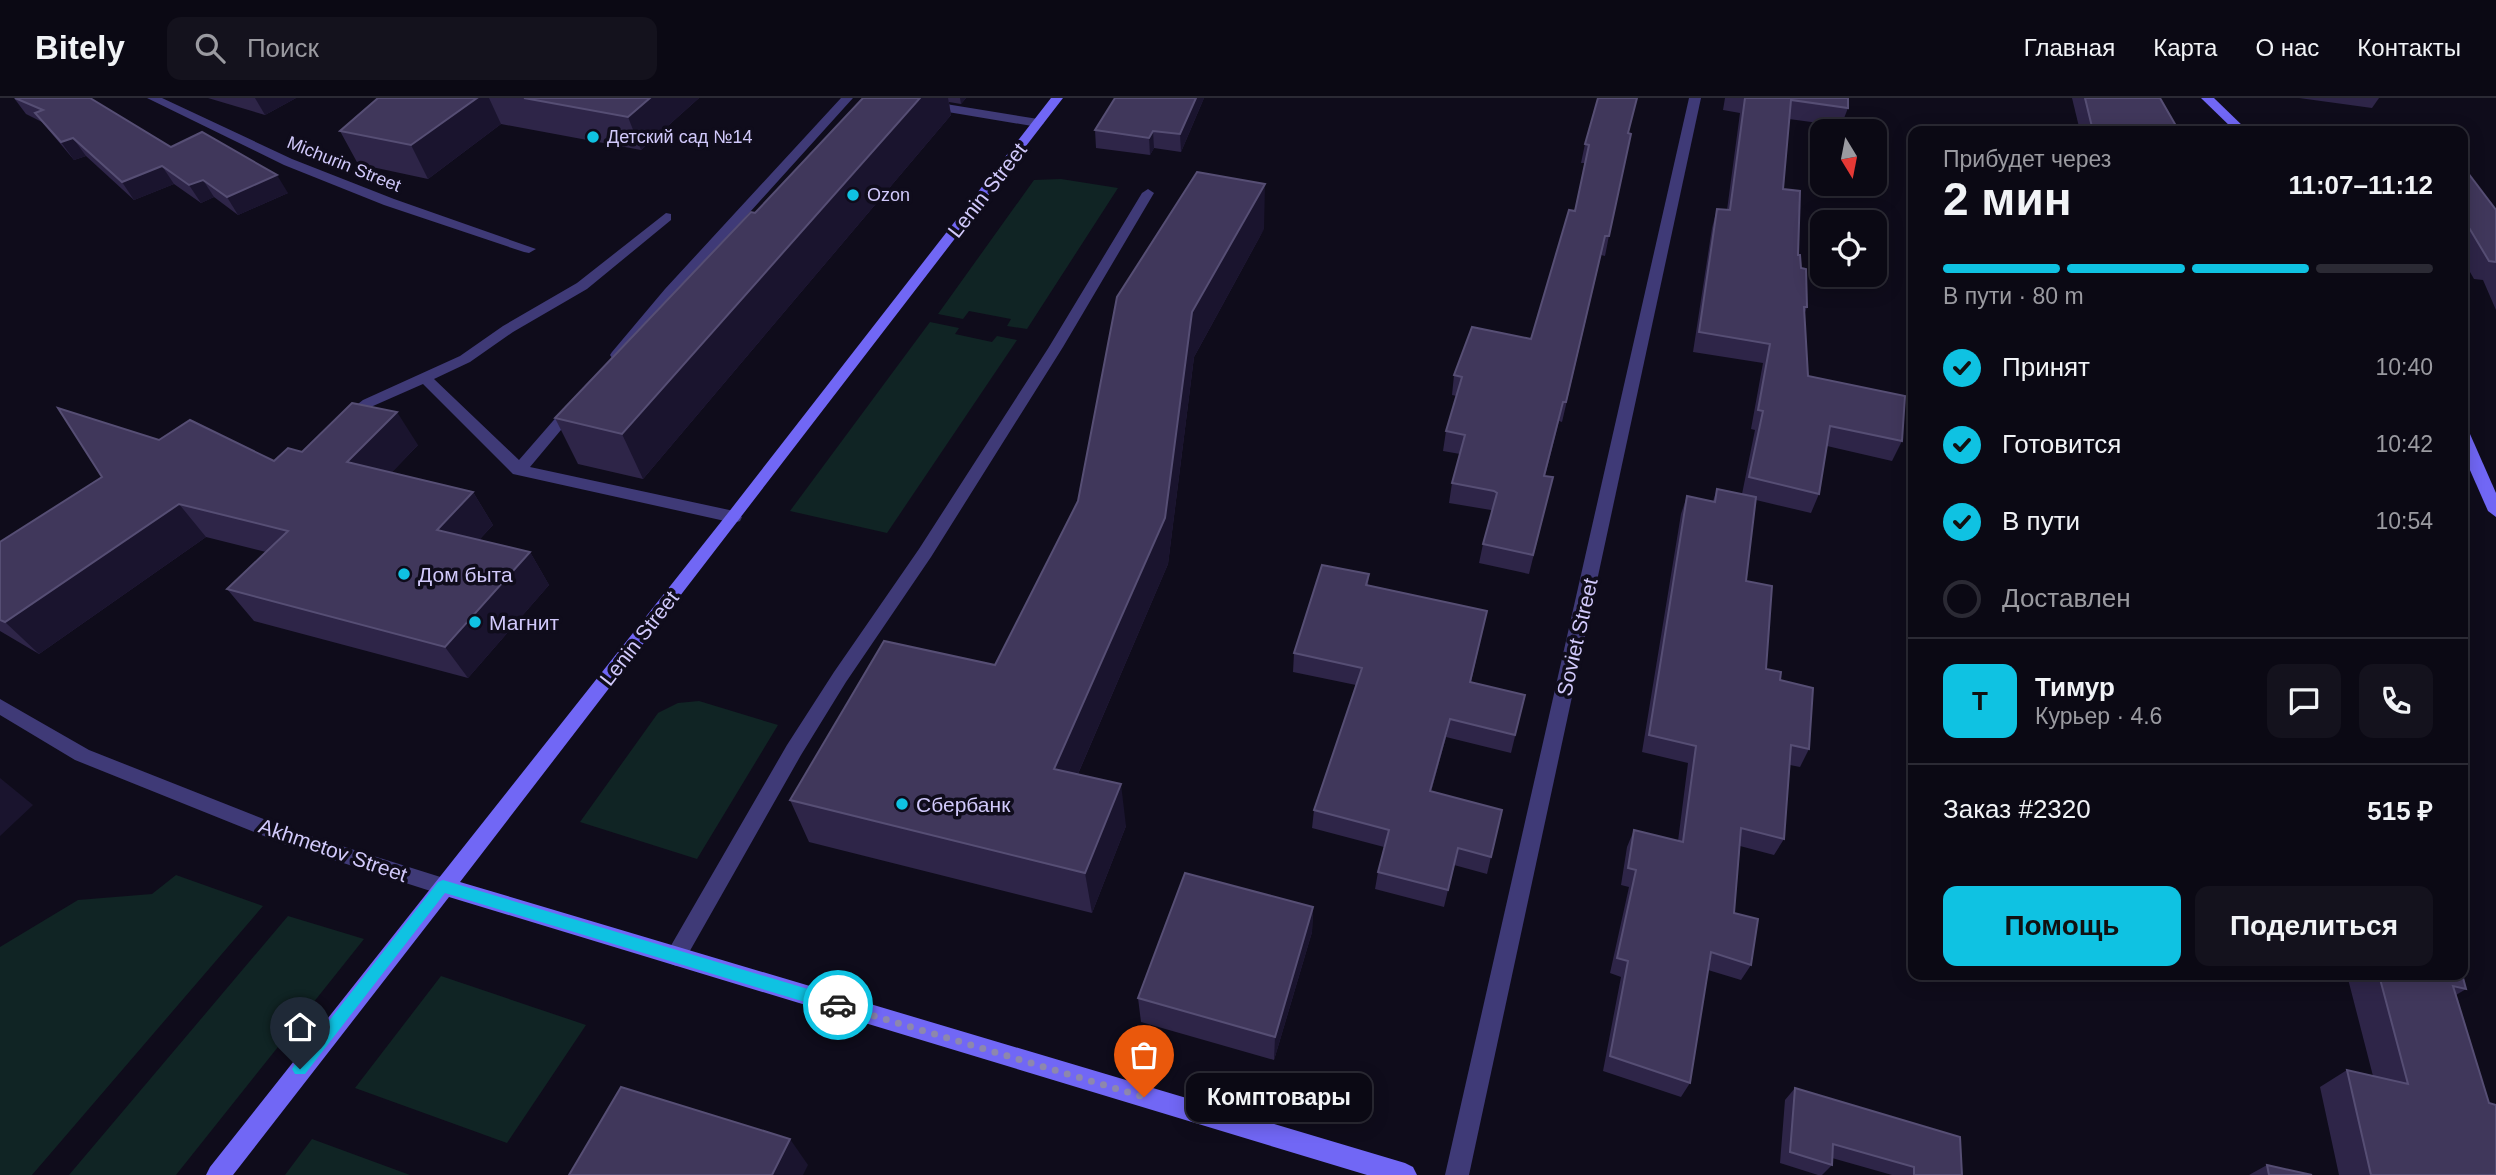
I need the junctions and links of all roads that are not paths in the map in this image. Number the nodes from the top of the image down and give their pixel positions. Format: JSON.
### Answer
{"nodes":[{"id":1,"x":153,"y":98,"type":"edge"},
{"id":2,"x":846,"y":98,"type":"edge"},
{"id":3,"x":888,"y":98,"type":"edge"},
{"id":4,"x":1057,"y":98,"type":"edge"},
{"id":5,"x":1695,"y":98,"type":"edge"},
{"id":6,"x":2207,"y":98,"type":"edge"},
{"id":7,"x":1038,"y":123,"type":"junction"},
{"id":8,"x":2237,"y":126,"type":"edge"},
{"id":9,"x":1148,"y":193,"type":"dead end"},
{"id":10,"x":666,"y":217,"type":"dead end"},
{"id":11,"x":529,"y":249,"type":"dead end"},
{"id":12,"x":608,"y":365,"type":"edge"},
{"id":13,"x":424,"y":377,"type":"junction"},
{"id":14,"x":582,"y":397,"type":"edge"},
{"id":15,"x":337,"y":429,"type":"edge"},
{"id":16,"x":2468,"y":448,"type":"edge"},
{"id":17,"x":519,"y":470,"type":"junction"},
{"id":18,"x":2496,"y":511,"type":"edge"},
{"id":19,"x":734,"y":517,"type":"junction"},
{"id":20,"x":0,"y":706,"type":"edge"},
{"id":21,"x":443,"y":886,"type":"junction"},
{"id":22,"x":676,"y":956,"type":"junction"},
{"id":23,"x":218,"y":1175,"type":"edge"},
{"id":24,"x":1405,"y":1175,"type":"edge"},
{"id":25,"x":1457,"y":1175,"type":"edge"}],
"edges":[{"from":1,"to":11,"type":"street","name":"Michurin Street"},
{"from":2,"to":12,"type":"street"},
{"from":3,"to":7,"type":"street"},
{"from":4,"to":7,"type":"street","name":"Lenin Street"},
{"from":5,"to":25,"type":"street","name":"Soviet Street"},
{"from":6,"to":8,"type":"street"},
{"from":7,"to":19,"type":"street","name":"Lenin Street"},
{"from":9,"to":22,"type":"street"},
{"from":10,"to":13,"type":"street"},
{"from":13,"to":15,"type":"street"},
{"from":13,"to":17,"type":"street"},
{"from":14,"to":17,"type":"street"},
{"from":16,"to":18,"type":"street"},
{"from":17,"to":19,"type":"street"},
{"from":19,"to":21,"type":"street","name":"Lenin Street"},
{"from":20,"to":21,"type":"street","name":"Akhmetov Street"},
{"from":21,"to":22,"type":"street","name":"Akhmetov Street"},
{"from":21,"to":23,"type":"street","name":"Lenin Street"},
{"from":22,"to":24,"type":"street","name":"Akhmetov Street"}]}
